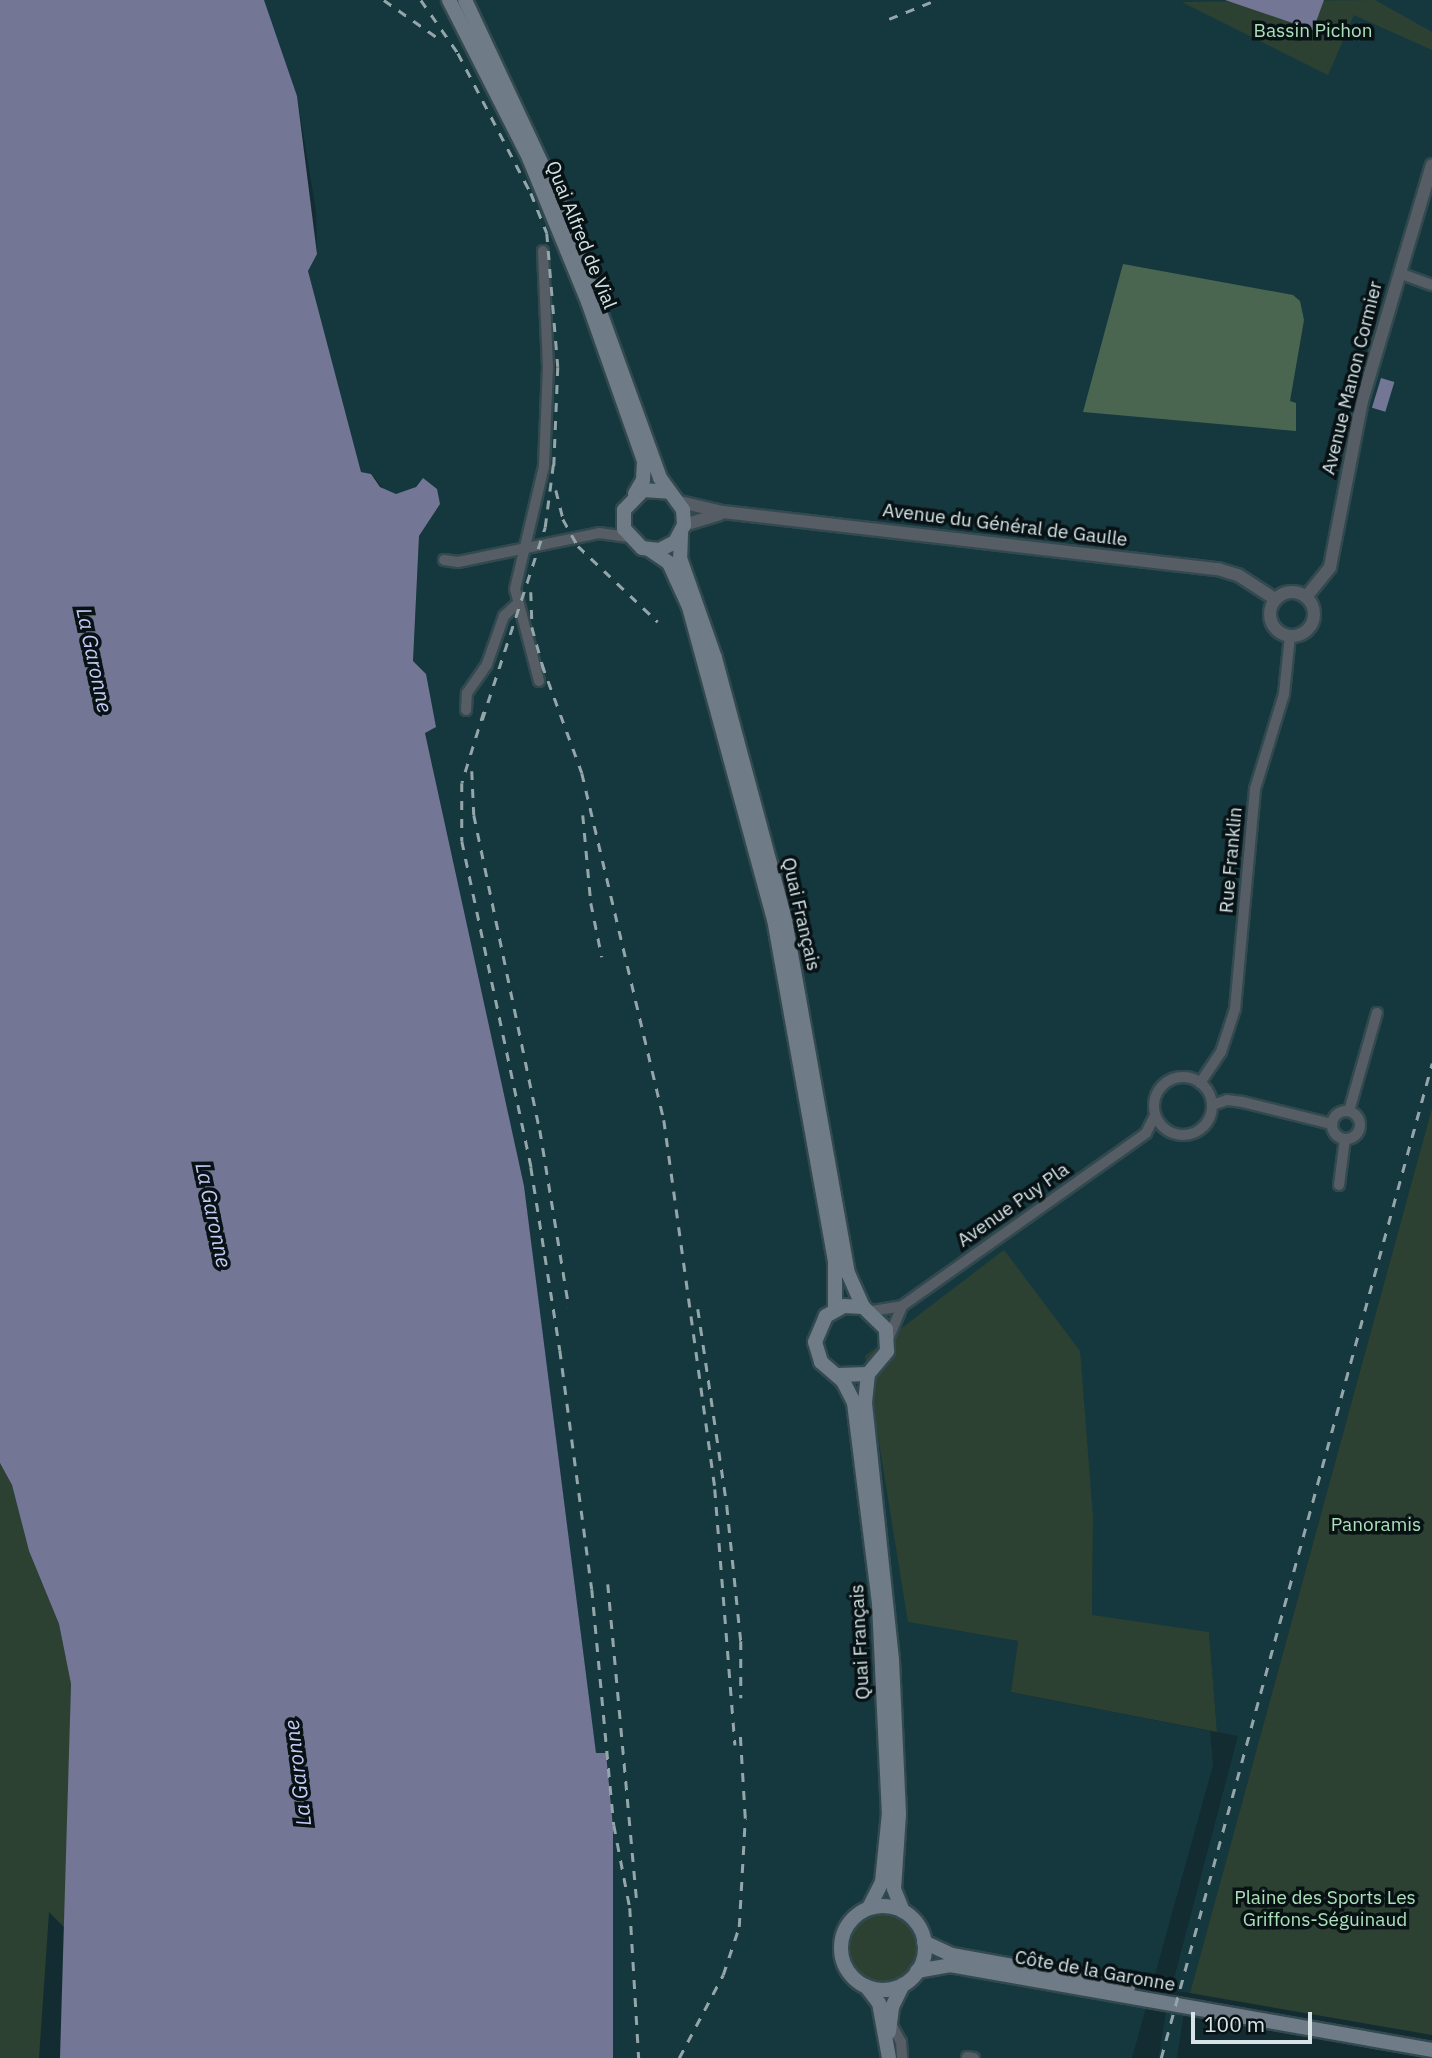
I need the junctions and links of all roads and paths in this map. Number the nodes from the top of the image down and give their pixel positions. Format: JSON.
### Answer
{"nodes":[{"id":1,"x":449,"y":0,"type":"edge"},
{"id":2,"x":465,"y":0,"type":"edge"},
{"id":3,"x":1432,"y":165,"type":"edge"},
{"id":4,"x":1429,"y":191,"type":"edge"},
{"id":5,"x":542,"y":251,"type":"dead end"},
{"id":6,"x":1399,"y":273,"type":"junction"},
{"id":7,"x":1432,"y":285,"type":"edge"},
{"id":8,"x":635,"y":494,"type":"junction"},
{"id":9,"x":674,"y":497,"type":"junction"},
{"id":10,"x":723,"y":513,"type":"junction"},
{"id":11,"x":683,"y":530,"type":"junction"},
{"id":12,"x":628,"y":537,"type":"junction"},
{"id":13,"x":522,"y":548,"type":"junction"},
{"id":14,"x":650,"y":550,"type":"junction"},
{"id":15,"x":444,"y":560,"type":"dead end"},
{"id":16,"x":1306,"y":597,"type":"junction"},
{"id":17,"x":1275,"y":599,"type":"junction"},
{"id":18,"x":516,"y":605,"type":"junction"},
{"id":19,"x":1290,"y":636,"type":"junction"},
{"id":20,"x":539,"y":681,"type":"dead end"},
{"id":21,"x":466,"y":710,"type":"dead end"},
{"id":22,"x":1377,"y":1013,"type":"dead end"},
{"id":23,"x":1200,"y":1083,"type":"junction"},
{"id":24,"x":1212,"y":1105,"type":"junction"},
{"id":25,"x":1349,"y":1111,"type":"junction"},
{"id":26,"x":1155,"y":1115,"type":"junction"},
{"id":27,"x":1332,"y":1124,"type":"junction"},
{"id":28,"x":1168,"y":1132,"type":"junction"},
{"id":29,"x":1146,"y":1133,"type":"junction"},
{"id":30,"x":1345,"y":1139,"type":"junction"},
{"id":31,"x":1339,"y":1185,"type":"dead end"},
{"id":32,"x":902,"y":1306,"type":"junction"},
{"id":33,"x":835,"y":1309,"type":"junction"},
{"id":34,"x":868,"y":1309,"type":"junction"},
{"id":35,"x":888,"y":1340,"type":"junction"},
{"id":36,"x":868,"y":1374,"type":"junction"},
{"id":37,"x":837,"y":1375,"type":"junction"},
{"id":38,"x":869,"y":1908,"type":"junction"},
{"id":39,"x":903,"y":1911,"type":"junction"},
{"id":40,"x":924,"y":1942,"type":"junction"},
{"id":41,"x":917,"y":1971,"type":"junction"},
{"id":42,"x":903,"y":1984,"type":"junction"},
{"id":43,"x":866,"y":1986,"type":"junction"},
{"id":44,"x":891,"y":2024,"type":"junction"},
{"id":45,"x":888,"y":2040,"type":"junction"},
{"id":46,"x":1432,"y":2043,"type":"edge"},
{"id":47,"x":1432,"y":2050,"type":"edge"},
{"id":48,"x":889,"y":2058,"type":"edge"},
{"id":49,"x":902,"y":2058,"type":"edge"}],
"edges":[{"from":1,"to":8,"type":"main road","name":"Quai Alfred de Vial"},
{"from":2,"to":9,"type":"main road","name":"Quai Alfred de Vial"},
{"from":3,"to":4,"type":"street","name":"Avenue Manon Cormier"},
{"from":4,"to":6,"type":"street","name":"Avenue Manon Cormier"},
{"from":5,"to":13,"type":"street"},
{"from":6,"to":7,"type":"street"},
{"from":6,"to":16,"type":"street","name":"Avenue Manon Cormier"},
{"from":8,"to":9,"type":"main road"},
{"from":8,"to":12,"type":"main road"},
{"from":9,"to":10,"type":"street","name":"Avenue du Général de Gaulle"},
{"from":9,"to":11,"type":"main road"},
{"from":10,"to":11,"type":"street","name":"Avenue du Général de Gaulle"},
{"from":10,"to":17,"type":"street","name":"Avenue du Général de Gaulle"},
{"from":11,"to":14,"type":"main road"},
{"from":11,"to":34,"type":"main road","name":"Quai Français"},
{"from":12,"to":13,"type":"street"},
{"from":12,"to":14,"type":"main road"},
{"from":13,"to":15,"type":"street"},
{"from":13,"to":18,"type":"street"},
{"from":14,"to":33,"type":"main road","name":"Quai Français"},
{"from":16,"to":17,"type":"street"},
{"from":16,"to":19,"type":"street"},
{"from":17,"to":19,"type":"street"},
{"from":18,"to":20,"type":"street"},
{"from":18,"to":21,"type":"street"},
{"from":19,"to":23,"type":"street","name":"Rue Franklin"},
{"from":22,"to":25,"type":"street"},
{"from":23,"to":24,"type":"street"},
{"from":23,"to":26,"type":"street"},
{"from":24,"to":27,"type":"street"},
{"from":24,"to":28,"type":"street"},
{"from":25,"to":27,"type":"street"},
{"from":25,"to":30,"type":"street"},
{"from":26,"to":28,"type":"street"},
{"from":26,"to":29,"type":"street","name":"Avenue Puy Pla"},
{"from":27,"to":30,"type":"street"},
{"from":28,"to":29,"type":"street"},
{"from":29,"to":32,"type":"street","name":"Avenue Puy Pla"},
{"from":30,"to":31,"type":"street"},
{"from":32,"to":34,"type":"street","name":"Avenue Puy Pla"},
{"from":32,"to":35,"type":"street"},
{"from":33,"to":34,"type":"main road"},
{"from":33,"to":37,"type":"main road"},
{"from":34,"to":35,"type":"main road"},
{"from":35,"to":36,"type":"main road"},
{"from":36,"to":37,"type":"main road"},
{"from":36,"to":39,"type":"main road","name":"Quai Français"},
{"from":37,"to":38,"type":"main road","name":"Quai Français"},
{"from":38,"to":39,"type":"main road"},
{"from":38,"to":43,"type":"main road"},
{"from":39,"to":40,"type":"main road"},
{"from":40,"to":41,"type":"main road"},
{"from":40,"to":46,"type":"main road","name":"Côte de la Garonne"},
{"from":41,"to":42,"type":"main road"},
{"from":41,"to":47,"type":"main road","name":"Côte de la Garonne"},
{"from":42,"to":43,"type":"main road"},
{"from":42,"to":44,"type":"main road"},
{"from":43,"to":45,"type":"main road"},
{"from":44,"to":45,"type":"main road"},
{"from":44,"to":49,"type":"street"},
{"from":45,"to":48,"type":"main road"}]}
